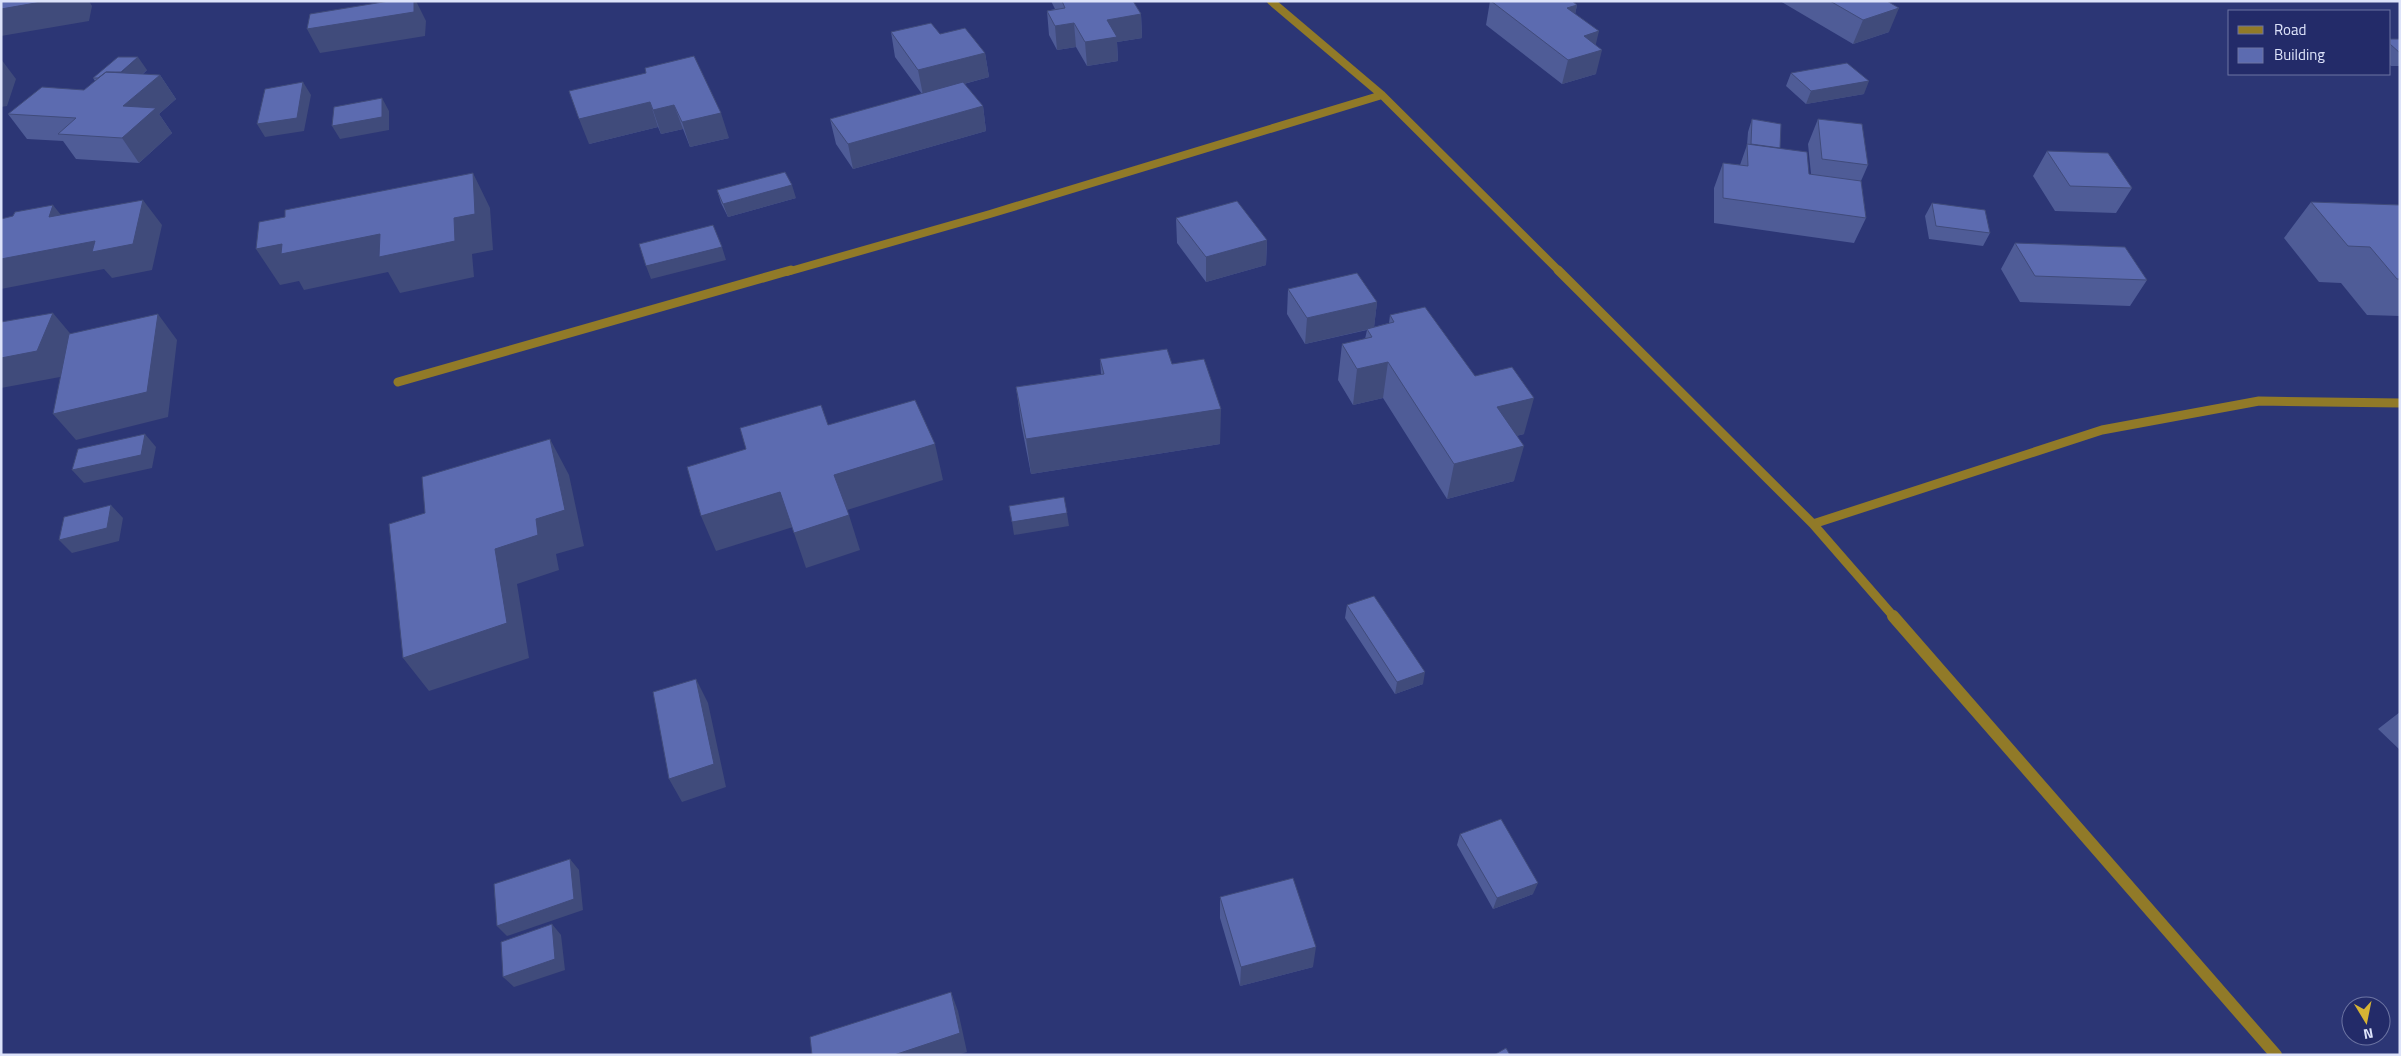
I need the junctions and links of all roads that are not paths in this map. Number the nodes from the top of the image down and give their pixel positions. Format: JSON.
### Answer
{"nodes":[{"id":1,"x":1271,"y":1,"type":"edge"},
{"id":2,"x":1382,"y":95,"type":"junction"},
{"id":3,"x":398,"y":382,"type":"dead end"},
{"id":4,"x":2400,"y":404,"type":"edge"},
{"id":5,"x":1813,"y":524,"type":"junction"},
{"id":6,"x":2276,"y":1055,"type":"edge"}],
"edges":[{"from":1,"to":2,"type":"street"},
{"from":2,"to":3,"type":"street"},
{"from":2,"to":5,"type":"street"},
{"from":4,"to":5,"type":"street"},
{"from":5,"to":6,"type":"street"}]}
